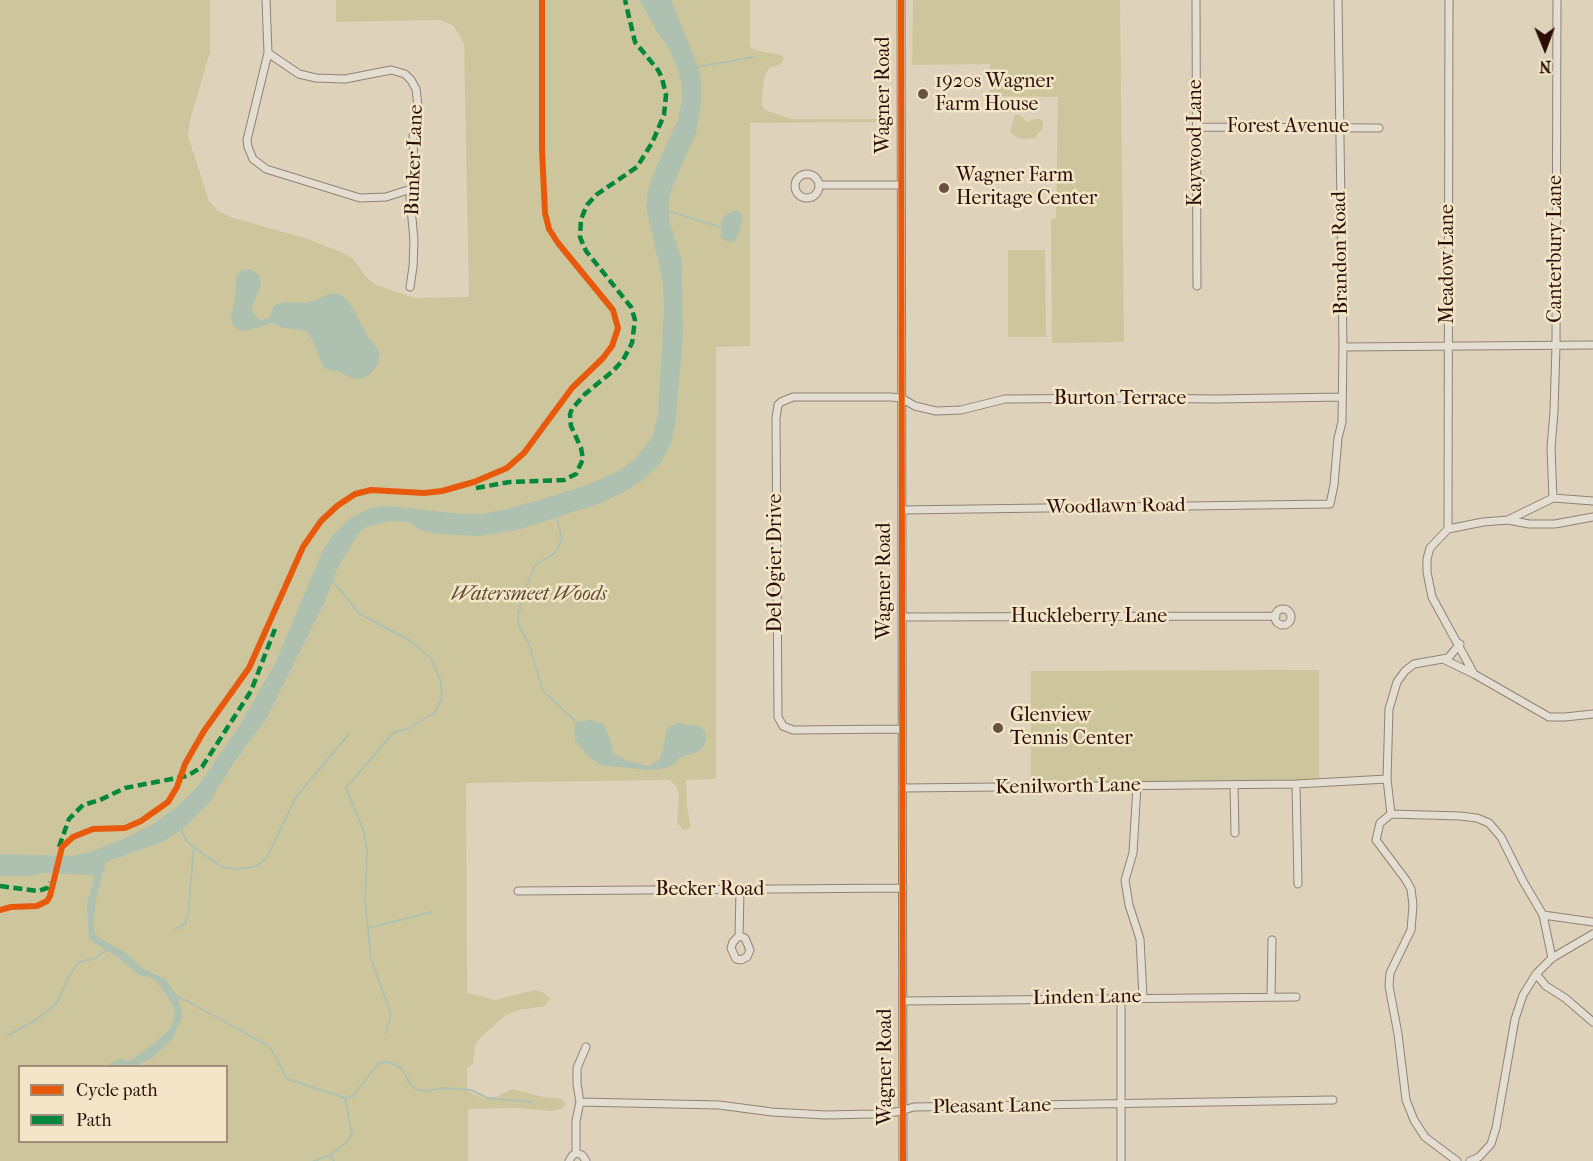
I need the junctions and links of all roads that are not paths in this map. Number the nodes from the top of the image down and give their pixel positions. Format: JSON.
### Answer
{"nodes":[{"id":1,"x":266,"y":0,"type":"edge"},
{"id":2,"x":901,"y":0,"type":"edge"},
{"id":3,"x":1196,"y":0,"type":"edge"},
{"id":4,"x":1338,"y":0,"type":"edge"},
{"id":5,"x":1449,"y":0,"type":"edge"},
{"id":6,"x":1557,"y":0,"type":"edge"},
{"id":7,"x":268,"y":52,"type":"junction"},
{"id":8,"x":1196,"y":127,"type":"junction"},
{"id":9,"x":1338,"y":128,"type":"junction"},
{"id":10,"x":1379,"y":128,"type":"dead end"},
{"id":11,"x":819,"y":185,"type":"dead end"},
{"id":12,"x":901,"y":185,"type":"junction"},
{"id":13,"x":411,"y":189,"type":"junction"},
{"id":14,"x":1197,"y":286,"type":"dead end"},
{"id":15,"x":410,"y":287,"type":"dead end"},
{"id":16,"x":1593,"y":345,"type":"edge"},
{"id":17,"x":1556,"y":346,"type":"junction"},
{"id":18,"x":1343,"y":347,"type":"junction"},
{"id":19,"x":1448,"y":347,"type":"junction"},
{"id":20,"x":1342,"y":397,"type":"junction"},
{"id":21,"x":902,"y":398,"type":"junction"},
{"id":22,"x":1553,"y":498,"type":"junction"},
{"id":23,"x":1593,"y":501,"type":"edge"},
{"id":24,"x":1329,"y":504,"type":"joint"},
{"id":25,"x":902,"y":510,"type":"junction"},
{"id":26,"x":1593,"y":517,"type":"edge"},
{"id":27,"x":1508,"y":520,"type":"junction"},
{"id":28,"x":1448,"y":529,"type":"junction"},
{"id":29,"x":1276,"y":616,"type":"dead end"},
{"id":30,"x":902,"y":617,"type":"junction"},
{"id":31,"x":1460,"y":644,"type":"junction"},
{"id":32,"x":1443,"y":659,"type":"junction"},
{"id":33,"x":1474,"y":674,"type":"junction"},
{"id":34,"x":1593,"y":714,"type":"edge"},
{"id":35,"x":902,"y":729,"type":"junction"},
{"id":36,"x":1388,"y":779,"type":"junction"},
{"id":37,"x":1296,"y":784,"type":"junction"},
{"id":38,"x":1234,"y":785,"type":"junction"},
{"id":39,"x":1137,"y":786,"type":"junction"},
{"id":40,"x":902,"y":788,"type":"junction"},
{"id":41,"x":1391,"y":814,"type":"junction"},
{"id":42,"x":1235,"y":833,"type":"dead end"},
{"id":43,"x":1298,"y":884,"type":"dead end"},
{"id":44,"x":903,"y":888,"type":"junction"},
{"id":45,"x":740,"y":890,"type":"junction"},
{"id":46,"x":518,"y":891,"type":"dead end"},
{"id":47,"x":1543,"y":915,"type":"junction"},
{"id":48,"x":1593,"y":922,"type":"edge"},
{"id":49,"x":1593,"y":934,"type":"edge"},
{"id":50,"x":739,"y":936,"type":"dead end"},
{"id":51,"x":1272,"y":940,"type":"dead end"},
{"id":52,"x":1552,"y":958,"type":"junction"},
{"id":53,"x":1536,"y":974,"type":"junction"},
{"id":54,"x":1143,"y":997,"type":"junction"},
{"id":55,"x":1271,"y":997,"type":"junction"},
{"id":56,"x":1296,"y":997,"type":"dead end"},
{"id":57,"x":1121,"y":998,"type":"junction"},
{"id":58,"x":903,"y":1001,"type":"junction"},
{"id":59,"x":1593,"y":1022,"type":"edge"},
{"id":60,"x":586,"y":1047,"type":"dead end"},
{"id":61,"x":1333,"y":1100,"type":"dead end"},
{"id":62,"x":580,"y":1102,"type":"junction"},
{"id":63,"x":1122,"y":1105,"type":"junction"},
{"id":64,"x":903,"y":1110,"type":"junction"},
{"id":65,"x":576,"y":1153,"type":"junction"},
{"id":66,"x":569,"y":1161,"type":"edge"},
{"id":67,"x":586,"y":1161,"type":"edge"},
{"id":68,"x":903,"y":1161,"type":"edge"},
{"id":69,"x":1121,"y":1161,"type":"edge"},
{"id":70,"x":1457,"y":1161,"type":"edge"},
{"id":71,"x":1470,"y":1161,"type":"edge"}],
"edges":[{"from":1,"to":7,"type":"street"},
{"from":2,"to":12,"type":"street","name":"Wagner Road"},
{"from":3,"to":8,"type":"street","name":"Kaywood Lane"},
{"from":4,"to":9,"type":"street","name":"Brandon Road"},
{"from":5,"to":19,"type":"street","name":"Meadow Lane"},
{"from":6,"to":17,"type":"street","name":"Canterbury Lane"},
{"from":7,"to":13,"type":"street","name":"Bunker Lane"},
{"from":7,"to":13,"type":"street"},
{"from":8,"to":9,"type":"street","name":"Forest Avenue"},
{"from":8,"to":14,"type":"street","name":"Kaywood Lane"},
{"from":9,"to":10,"type":"street","name":"Forest Avenue"},
{"from":9,"to":18,"type":"street","name":"Brandon Road"},
{"from":11,"to":12,"type":"street"},
{"from":12,"to":21,"type":"street","name":"Wagner Road"},
{"from":13,"to":15,"type":"street","name":"Bunker Lane"},
{"from":16,"to":17,"type":"street"},
{"from":17,"to":19,"type":"street"},
{"from":17,"to":22,"type":"street","name":"Canterbury Lane"},
{"from":18,"to":19,"type":"street"},
{"from":18,"to":20,"type":"street","name":"Brandon Road"},
{"from":19,"to":28,"type":"street","name":"Meadow Lane"},
{"from":20,"to":21,"type":"street","name":"Burton Terrace"},
{"from":20,"to":24,"type":"street","name":"Brandon Road"},
{"from":21,"to":25,"type":"street","name":"Wagner Road"},
{"from":21,"to":35,"type":"street","name":"Del Ogier Drive"},
{"from":22,"to":23,"type":"street"},
{"from":22,"to":27,"type":"street"},
{"from":24,"to":25,"type":"street","name":"Woodlawn Road"},
{"from":25,"to":30,"type":"street","name":"Wagner Road"},
{"from":26,"to":27,"type":"street"},
{"from":27,"to":28,"type":"street"},
{"from":28,"to":31,"type":"street"},
{"from":29,"to":30,"type":"street","name":"Huckleberry Lane"},
{"from":30,"to":35,"type":"street","name":"Wagner Road"},
{"from":31,"to":32,"type":"street"},
{"from":31,"to":33,"type":"street"},
{"from":32,"to":33,"type":"street"},
{"from":32,"to":36,"type":"street"},
{"from":33,"to":34,"type":"street"},
{"from":35,"to":40,"type":"street","name":"Wagner Road"},
{"from":36,"to":37,"type":"street","name":"Kenilworth Lane"},
{"from":36,"to":41,"type":"street"},
{"from":37,"to":38,"type":"street","name":"Kenilworth Lane"},
{"from":37,"to":43,"type":"street"},
{"from":38,"to":39,"type":"street","name":"Kenilworth Lane"},
{"from":38,"to":42,"type":"street"},
{"from":39,"to":40,"type":"street","name":"Kenilworth Lane"},
{"from":39,"to":54,"type":"street"},
{"from":40,"to":44,"type":"street","name":"Wagner Road"},
{"from":41,"to":47,"type":"street"},
{"from":41,"to":70,"type":"street"},
{"from":44,"to":45,"type":"street","name":"Becker Road"},
{"from":44,"to":58,"type":"street","name":"Wagner Road"},
{"from":45,"to":46,"type":"street","name":"Becker Road"},
{"from":45,"to":50,"type":"street"},
{"from":47,"to":48,"type":"street"},
{"from":47,"to":52,"type":"street"},
{"from":49,"to":52,"type":"street"},
{"from":51,"to":55,"type":"street"},
{"from":52,"to":53,"type":"street"},
{"from":53,"to":59,"type":"street"},
{"from":53,"to":71,"type":"street"},
{"from":54,"to":55,"type":"street","name":"Linden Lane"},
{"from":54,"to":57,"type":"street","name":"Linden Lane"},
{"from":55,"to":56,"type":"street","name":"Linden Lane"},
{"from":57,"to":58,"type":"street","name":"Linden Lane"},
{"from":57,"to":63,"type":"street"},
{"from":58,"to":64,"type":"street","name":"Wagner Road"},
{"from":60,"to":62,"type":"street"},
{"from":61,"to":63,"type":"street","name":"Pleasant Lane"},
{"from":62,"to":64,"type":"street","name":"Pleasant Lane"},
{"from":62,"to":65,"type":"street"},
{"from":63,"to":64,"type":"street","name":"Pleasant Lane"},
{"from":63,"to":69,"type":"street"},
{"from":64,"to":68,"type":"street","name":"Wagner Road"},
{"from":65,"to":66,"type":"street"},
{"from":65,"to":67,"type":"street"}]}
